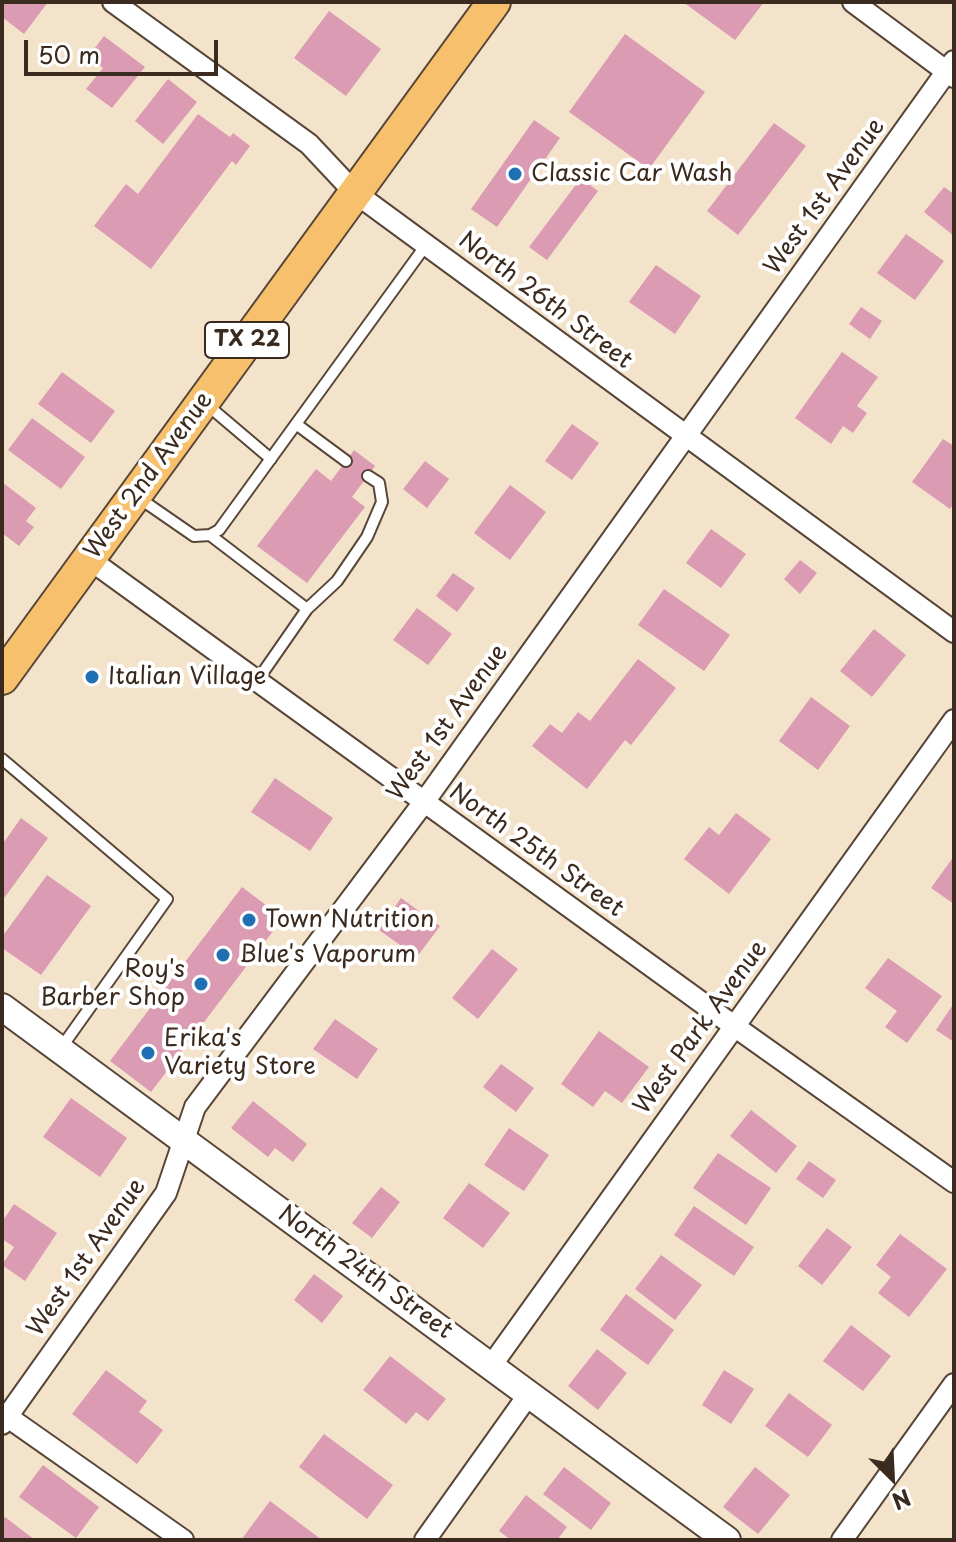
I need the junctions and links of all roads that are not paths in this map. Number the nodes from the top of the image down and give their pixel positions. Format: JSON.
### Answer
{"nodes":[{"id":1,"x":113,"y":2,"type":"edge"},
{"id":2,"x":494,"y":2,"type":"edge"},
{"id":3,"x":853,"y":2,"type":"edge"},
{"id":4,"x":952,"y":70,"type":"edge"},
{"id":5,"x":354,"y":192,"type":"junction"},
{"id":6,"x":426,"y":245,"type":"junction"},
{"id":7,"x":203,"y":401,"type":"junction"},
{"id":8,"x":296,"y":424,"type":"junction"},
{"id":9,"x":686,"y":437,"type":"junction"},
{"id":10,"x":271,"y":459,"type":"junction"},
{"id":11,"x":346,"y":461,"type":"dead end"},
{"id":12,"x":368,"y":476,"type":"dead end"},
{"id":13,"x":135,"y":495,"type":"junction"},
{"id":14,"x":210,"y":535,"type":"junction"},
{"id":15,"x":89,"y":559,"type":"junction"},
{"id":16,"x":307,"y":609,"type":"junction"},
{"id":17,"x":954,"y":632,"type":"edge"},
{"id":18,"x":4,"y":670,"type":"edge"},
{"id":19,"x":257,"y":681,"type":"junction"},
{"id":20,"x":954,"y":720,"type":"edge"},
{"id":21,"x":2,"y":759,"type":"edge"},
{"id":22,"x":424,"y":802,"type":"junction"},
{"id":23,"x":2,"y":1007,"type":"edge"},
{"id":24,"x":734,"y":1026,"type":"junction"},
{"id":25,"x":60,"y":1050,"type":"junction"},
{"id":26,"x":183,"y":1140,"type":"junction"},
{"id":27,"x":954,"y":1182,"type":"edge"},
{"id":28,"x":491,"y":1366,"type":"junction"},
{"id":29,"x":954,"y":1384,"type":"edge"},
{"id":30,"x":529,"y":1394,"type":"junction"},
{"id":31,"x":4,"y":1418,"type":"edge"},
{"id":32,"x":183,"y":1540,"type":"edge"},
{"id":33,"x":425,"y":1540,"type":"edge"},
{"id":34,"x":727,"y":1540,"type":"edge"},
{"id":35,"x":842,"y":1540,"type":"edge"}],
"edges":[{"from":1,"to":5,"type":"street","name":"North 26th Street"},
{"from":2,"to":5,"type":"main road","name":"West 2nd Avenue","number":"TX 22"},
{"from":3,"to":4,"type":"street"},
{"from":4,"to":9,"type":"street","name":"West 1st Avenue"},
{"from":5,"to":6,"type":"street","name":"North 26th Street"},
{"from":5,"to":7,"type":"main road","name":"West 2nd Avenue","number":"TX 22"},
{"from":6,"to":8,"type":"lane"},
{"from":6,"to":9,"type":"street","name":"North 26th Street"},
{"from":7,"to":10,"type":"lane"},
{"from":7,"to":13,"type":"main road","name":"West 2nd Avenue","number":"TX 22"},
{"from":8,"to":10,"type":"lane"},
{"from":8,"to":11,"type":"lane"},
{"from":9,"to":17,"type":"street","name":"North 26th Street"},
{"from":9,"to":22,"type":"street","name":"West 1st Avenue"},
{"from":10,"to":14,"type":"lane"},
{"from":12,"to":16,"type":"lane"},
{"from":13,"to":14,"type":"lane"},
{"from":13,"to":15,"type":"main road","name":"West 2nd Avenue","number":"TX 22"},
{"from":14,"to":16,"type":"lane"},
{"from":15,"to":18,"type":"main road","name":"West 2nd Avenue","number":"TX 22"},
{"from":15,"to":19,"type":"street","name":"North 25th Street"},
{"from":16,"to":19,"type":"lane"},
{"from":19,"to":22,"type":"street","name":"North 25th Street"},
{"from":20,"to":24,"type":"street","name":"West Park Avenue"},
{"from":21,"to":25,"type":"lane"},
{"from":22,"to":24,"type":"street","name":"North 25th Street"},
{"from":22,"to":26,"type":"street","name":"West 1st Avenue"},
{"from":23,"to":25,"type":"street","name":"North 24th Street"},
{"from":24,"to":27,"type":"street","name":"North 25th Street"},
{"from":24,"to":28,"type":"street","name":"West Park Avenue"},
{"from":25,"to":26,"type":"street","name":"North 24th Street"},
{"from":26,"to":28,"type":"street","name":"North 24th Street"},
{"from":26,"to":31,"type":"street","name":"West 1st Avenue"},
{"from":28,"to":30,"type":"street","name":"North 24th Street"},
{"from":29,"to":35,"type":"street"},
{"from":30,"to":33,"type":"street"},
{"from":30,"to":34,"type":"street","name":"North 24th Street"},
{"from":31,"to":32,"type":"street"}]}
